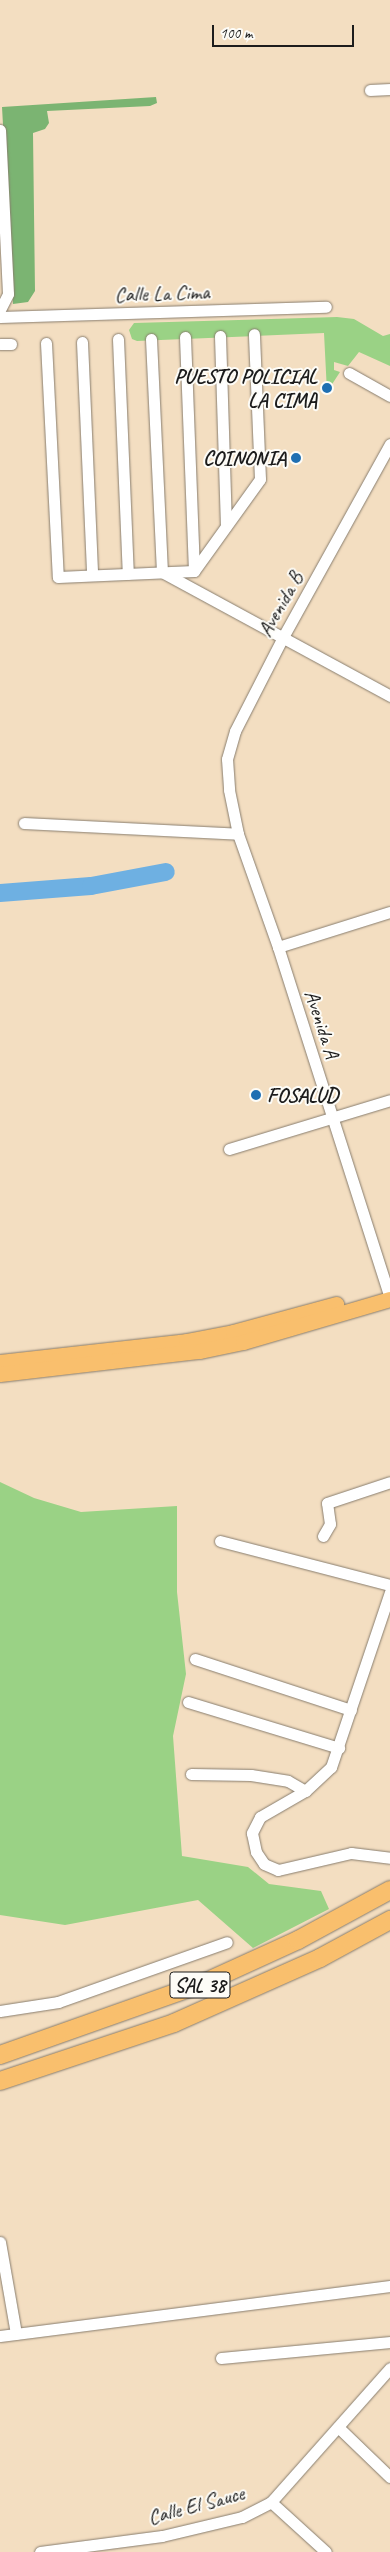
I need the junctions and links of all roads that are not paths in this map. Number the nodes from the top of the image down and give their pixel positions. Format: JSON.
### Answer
{"nodes":[{"id":1,"x":390,"y":89,"type":"edge"},
{"id":2,"x":370,"y":90,"type":"dead end"},
{"id":3,"x":0,"y":130,"type":"edge"},
{"id":4,"x":326,"y":307,"type":"dead end"},
{"id":5,"x":0,"y":310,"type":"edge"},
{"id":6,"x":0,"y":316,"type":"edge"},
{"id":7,"x":254,"y":334,"type":"dead end"},
{"id":8,"x":220,"y":336,"type":"dead end"},
{"id":9,"x":185,"y":337,"type":"dead end"},
{"id":10,"x":151,"y":338,"type":"dead end"},
{"id":11,"x":118,"y":339,"type":"dead end"},
{"id":12,"x":46,"y":342,"type":"dead end"},
{"id":13,"x":82,"y":342,"type":"dead end"},
{"id":14,"x":349,"y":373,"type":"dead end"},
{"id":15,"x":390,"y":396,"type":"edge"},
{"id":16,"x":390,"y":444,"type":"edge"},
{"id":17,"x":226,"y":526,"type":"junction"},
{"id":18,"x":194,"y":571,"type":"junction"},
{"id":19,"x":162,"y":572,"type":"junction"},
{"id":20,"x":128,"y":574,"type":"junction"},
{"id":21,"x":92,"y":575,"type":"junction"},
{"id":22,"x":282,"y":639,"type":"junction"},
{"id":23,"x":390,"y":696,"type":"edge"},
{"id":24,"x":229,"y":790,"type":"joint"},
{"id":25,"x":24,"y":823,"type":"dead end"},
{"id":26,"x":238,"y":834,"type":"junction"},
{"id":27,"x":390,"y":912,"type":"edge"},
{"id":28,"x":278,"y":947,"type":"junction"},
{"id":29,"x":390,"y":1100,"type":"edge"},
{"id":30,"x":332,"y":1118,"type":"junction"},
{"id":31,"x":229,"y":1149,"type":"dead end"},
{"id":32,"x":389,"y":1295,"type":"edge"},
{"id":33,"x":0,"y":1362,"type":"edge"},
{"id":34,"x":0,"y":1374,"type":"edge"},
{"id":35,"x":390,"y":1482,"type":"edge"},
{"id":36,"x":323,"y":1536,"type":"dead end"},
{"id":37,"x":220,"y":1540,"type":"dead end"},
{"id":38,"x":390,"y":1585,"type":"edge"},
{"id":39,"x":390,"y":1592,"type":"edge"},
{"id":40,"x":195,"y":1660,"type":"dead end"},
{"id":41,"x":188,"y":1702,"type":"dead end"},
{"id":42,"x":351,"y":1710,"type":"junction"},
{"id":43,"x":339,"y":1748,"type":"junction"},
{"id":44,"x":191,"y":1774,"type":"dead end"},
{"id":45,"x":305,"y":1791,"type":"junction"},
{"id":46,"x":390,"y":1858,"type":"edge"},
{"id":47,"x":390,"y":1890,"type":"edge"},
{"id":48,"x":390,"y":1920,"type":"edge"},
{"id":49,"x":227,"y":1942,"type":"dead end"},
{"id":50,"x":0,"y":2011,"type":"edge"},
{"id":51,"x":103,"y":2021,"type":"junction"},
{"id":52,"x":121,"y":2041,"type":"junction"},
{"id":53,"x":0,"y":2042,"type":"edge"},
{"id":54,"x":0,"y":2056,"type":"edge"},
{"id":55,"x":0,"y":2081,"type":"edge"},
{"id":56,"x":0,"y":2242,"type":"edge"},
{"id":57,"x":390,"y":2286,"type":"edge"},
{"id":58,"x":16,"y":2334,"type":"junction"},
{"id":59,"x":0,"y":2336,"type":"edge"},
{"id":60,"x":390,"y":2342,"type":"edge"},
{"id":61,"x":221,"y":2358,"type":"dead end"},
{"id":62,"x":390,"y":2368,"type":"edge"},
{"id":63,"x":338,"y":2427,"type":"junction"},
{"id":64,"x":390,"y":2476,"type":"edge"},
{"id":65,"x":271,"y":2502,"type":"junction"},
{"id":66,"x":40,"y":2552,"type":"edge"},
{"id":67,"x":326,"y":2552,"type":"edge"}],
"edges":[{"from":1,"to":2,"type":"street"},
{"from":3,"to":5,"type":"street"},
{"from":4,"to":6,"type":"street","name":"Calle La Cima"},
{"from":7,"to":17,"type":"street"},
{"from":8,"to":17,"type":"street"},
{"from":9,"to":18,"type":"street"},
{"from":10,"to":19,"type":"street"},
{"from":11,"to":20,"type":"street"},
{"from":12,"to":21,"type":"street"},
{"from":13,"to":21,"type":"street"},
{"from":14,"to":15,"type":"street"},
{"from":16,"to":22,"type":"street","name":"Avenida B"},
{"from":17,"to":18,"type":"street"},
{"from":18,"to":19,"type":"street"},
{"from":19,"to":20,"type":"street"},
{"from":19,"to":22,"type":"street"},
{"from":20,"to":21,"type":"street"},
{"from":22,"to":23,"type":"street"},
{"from":22,"to":24,"type":"street","name":"Avenida B"},
{"from":24,"to":26,"type":"street","name":"Avenida A"},
{"from":25,"to":26,"type":"street"},
{"from":26,"to":28,"type":"street","name":"Avenida A"},
{"from":27,"to":28,"type":"street"},
{"from":28,"to":30,"type":"street","name":"Avenida A"},
{"from":29,"to":30,"type":"street"},
{"from":30,"to":31,"type":"street"},
{"from":30,"to":32,"type":"street","name":"Avenida A"},
{"from":32,"to":33,"type":"main road"},
{"from":32,"to":34,"type":"main road"},
{"from":35,"to":36,"type":"street"},
{"from":37,"to":38,"type":"street"},
{"from":39,"to":42,"type":"street"},
{"from":40,"to":42,"type":"street"},
{"from":41,"to":43,"type":"street"},
{"from":42,"to":43,"type":"street"},
{"from":43,"to":45,"type":"street"},
{"from":44,"to":45,"type":"street"},
{"from":45,"to":46,"type":"street"},
{"from":47,"to":51,"type":"highway","number":"SAL 38"},
{"from":48,"to":52,"type":"highway","number":"SAL 38"},
{"from":49,"to":50,"type":"street"},
{"from":51,"to":52,"type":"highway"},
{"from":51,"to":53,"type":"highway"},
{"from":51,"to":54,"type":"highway","number":"SAL 38"},
{"from":52,"to":55,"type":"highway","number":"SAL 38"},
{"from":56,"to":58,"type":"street"},
{"from":57,"to":58,"type":"street"},
{"from":58,"to":59,"type":"street"},
{"from":60,"to":61,"type":"street"},
{"from":62,"to":63,"type":"street","name":"Calle El Sauce"},
{"from":63,"to":64,"type":"street"},
{"from":63,"to":65,"type":"street","name":"Calle El Sauce"},
{"from":65,"to":66,"type":"street","name":"Calle El Sauce"},
{"from":65,"to":67,"type":"street"}]}
